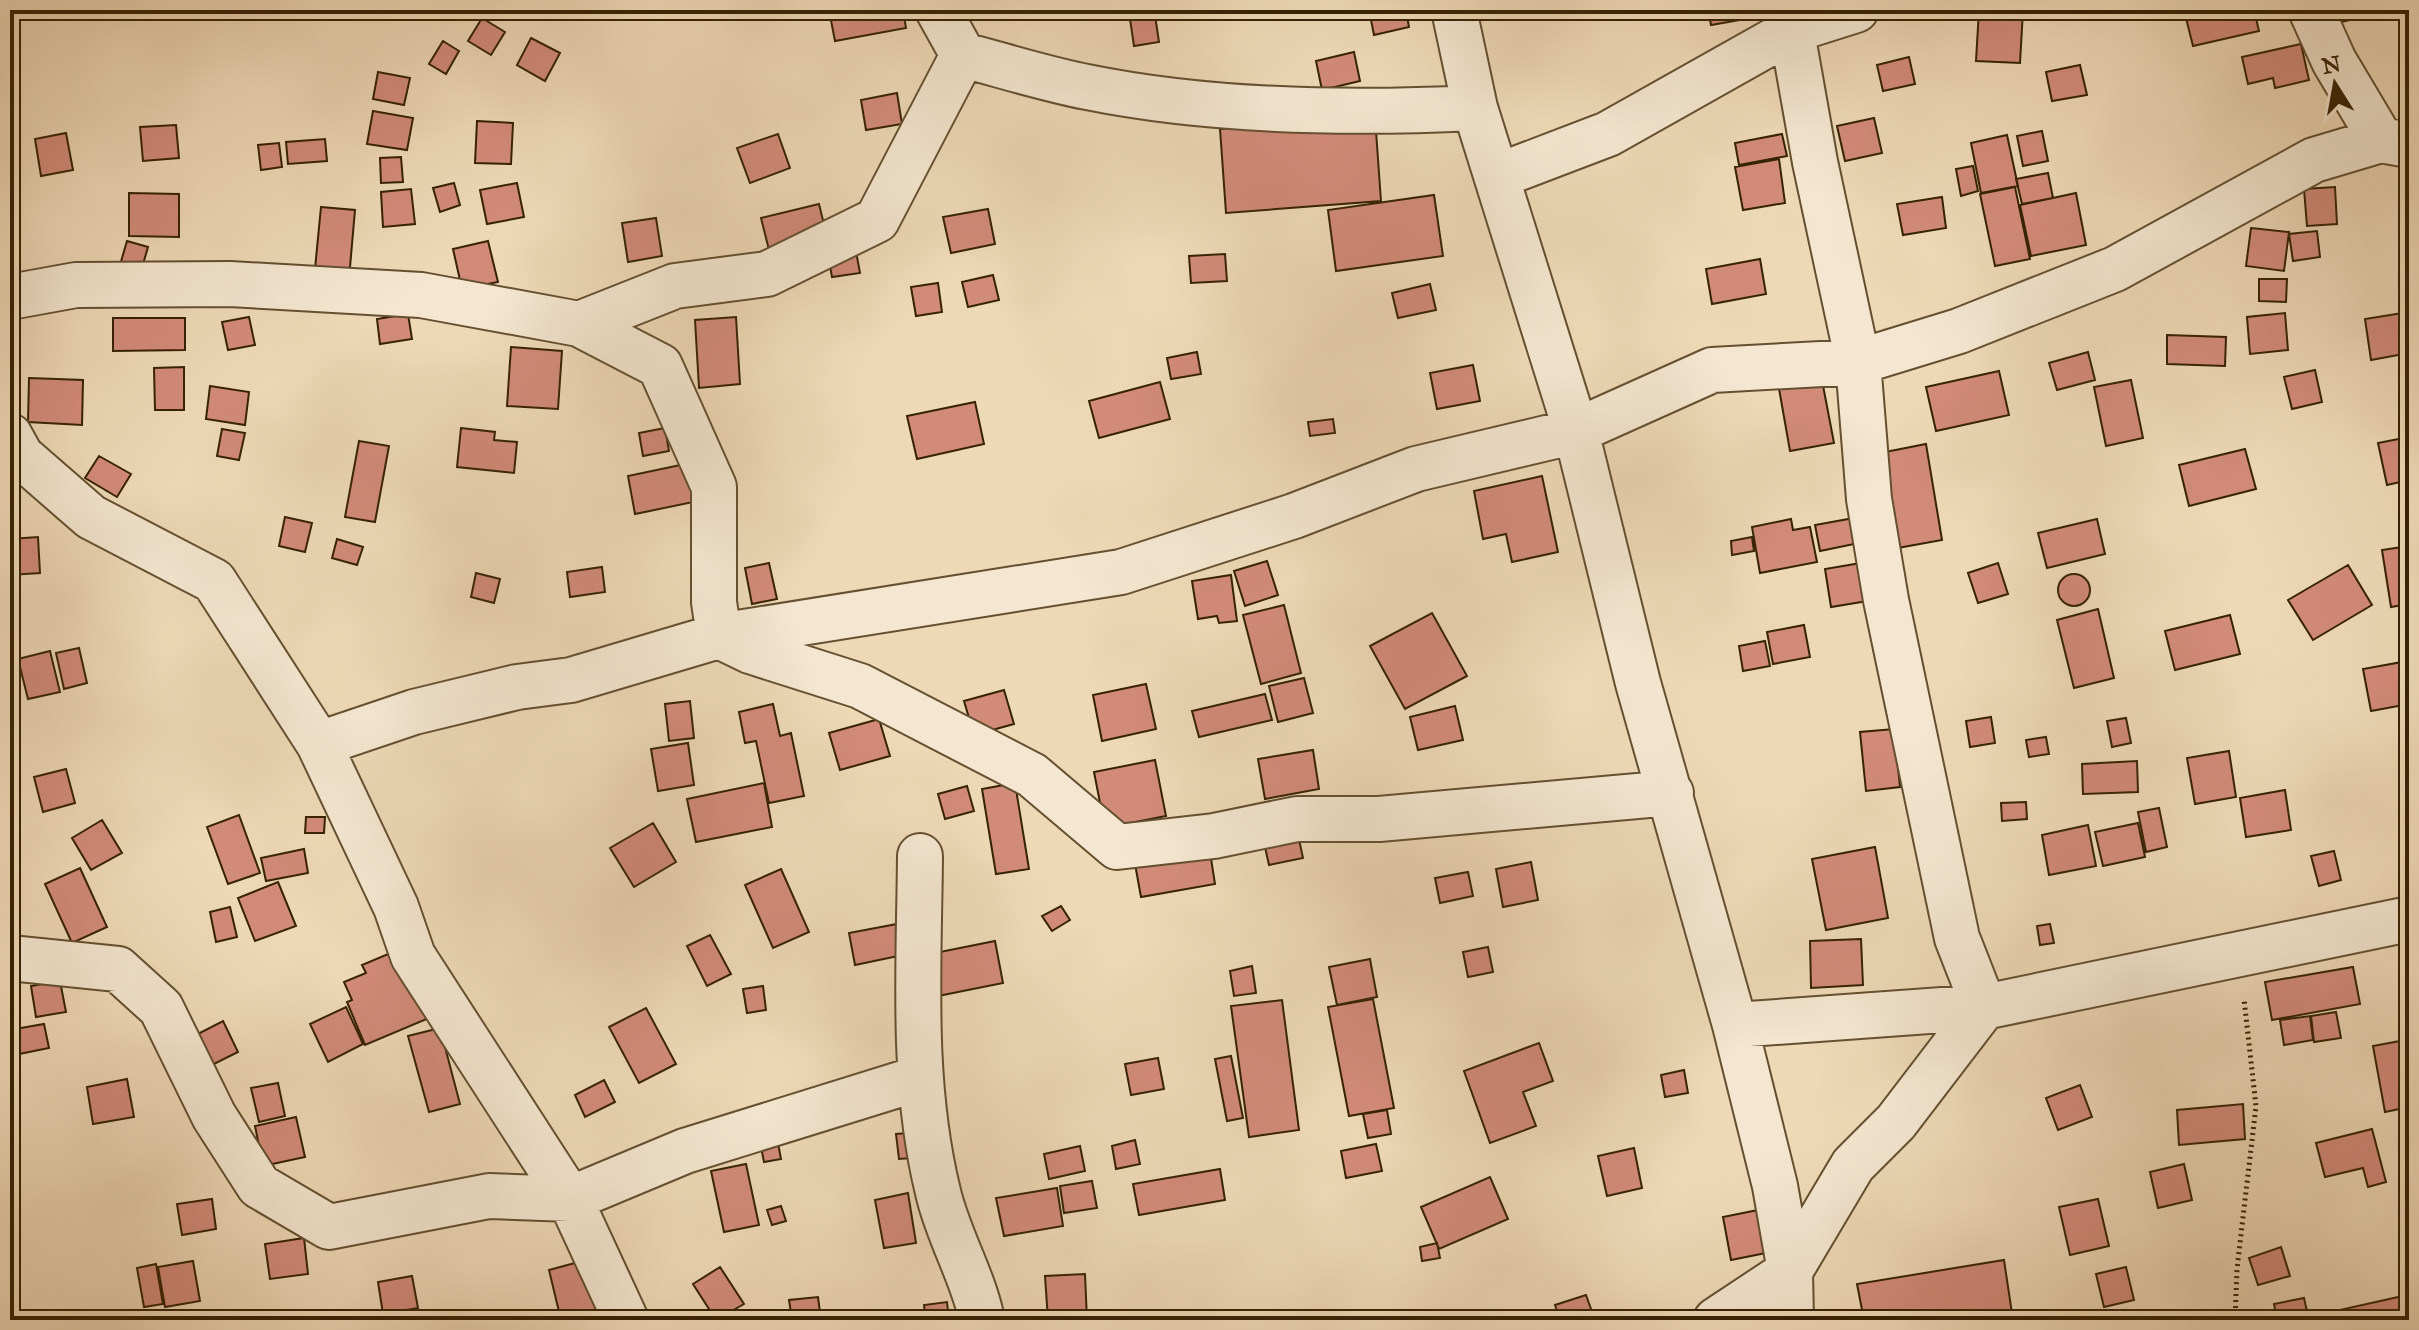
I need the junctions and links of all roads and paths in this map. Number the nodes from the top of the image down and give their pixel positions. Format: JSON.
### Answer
{"nodes":[{"id":1,"x":938,"y":10,"type":"edge"},
{"id":2,"x":1454,"y":10,"type":"edge"},
{"id":3,"x":1856,"y":10,"type":"edge"},
{"id":4,"x":2311,"y":10,"type":"edge"},
{"id":5,"x":1791,"y":20,"type":"edge"},
{"id":6,"x":963,"y":55,"type":"junction"},
{"id":7,"x":1475,"y":108,"type":"junction"},
{"id":8,"x":2395,"y":143,"type":"edge"},
{"id":9,"x":1498,"y":176,"type":"junction"},
{"id":10,"x":10,"y":297,"type":"edge"},
{"id":11,"x":579,"y":324,"type":"junction"},
{"id":12,"x":1858,"y":362,"type":"junction"},
{"id":13,"x":1576,"y":431,"type":"junction"},
{"id":14,"x":10,"y":436,"type":"edge"},
{"id":15,"x":719,"y":636,"type":"junction"},
{"id":16,"x":319,"y":744,"type":"junction"},
{"id":17,"x":1671,"y":793,"type":"junction"},
{"id":18,"x":920,"y":856,"type":"dead end"},
{"id":19,"x":2409,"y":919,"type":"edge"},
{"id":20,"x":2239,"y":955,"type":"junction"},
{"id":21,"x":10,"y":958,"type":"edge"},
{"id":22,"x":1984,"y":1007,"type":"junction"},
{"id":23,"x":1735,"y":1025,"type":"junction"},
{"id":24,"x":920,"y":1078,"type":"junction"},
{"id":25,"x":570,"y":1199,"type":"junction"},
{"id":26,"x":1790,"y":1271,"type":"junction"},
{"id":27,"x":626,"y":1320,"type":"edge"},
{"id":28,"x":982,"y":1320,"type":"edge"},
{"id":29,"x":1716,"y":1320,"type":"edge"},
{"id":30,"x":1791,"y":1320,"type":"edge"},
{"id":31,"x":2235,"y":1320,"type":"edge"}],
"edges":[{"from":1,"to":6,"type":"street"},
{"from":2,"to":7,"type":"street"},
{"from":3,"to":5,"type":"street"},
{"from":4,"to":8,"type":"street"},
{"from":5,"to":9,"type":"street"},
{"from":5,"to":12,"type":"street"},
{"from":6,"to":7,"type":"street"},
{"from":6,"to":11,"type":"street"},
{"from":7,"to":9,"type":"street"},
{"from":8,"to":12,"type":"street"},
{"from":9,"to":13,"type":"street"},
{"from":10,"to":11,"type":"street"},
{"from":11,"to":15,"type":"street"},
{"from":12,"to":13,"type":"street"},
{"from":12,"to":22,"type":"street"},
{"from":13,"to":15,"type":"street"},
{"from":13,"to":17,"type":"street"},
{"from":14,"to":16,"type":"street"},
{"from":15,"to":16,"type":"street"},
{"from":15,"to":17,"type":"street"},
{"from":16,"to":25,"type":"street"},
{"from":17,"to":23,"type":"street"},
{"from":18,"to":24,"type":"street"},
{"from":19,"to":20,"type":"street"},
{"from":20,"to":22,"type":"street"},
{"from":20,"to":31,"type":"path"},
{"from":21,"to":25,"type":"street"},
{"from":22,"to":23,"type":"street"},
{"from":22,"to":26,"type":"street"},
{"from":23,"to":26,"type":"street"},
{"from":24,"to":25,"type":"street"},
{"from":24,"to":28,"type":"street"},
{"from":25,"to":27,"type":"street"},
{"from":26,"to":29,"type":"street"},
{"from":26,"to":30,"type":"street"}]}
